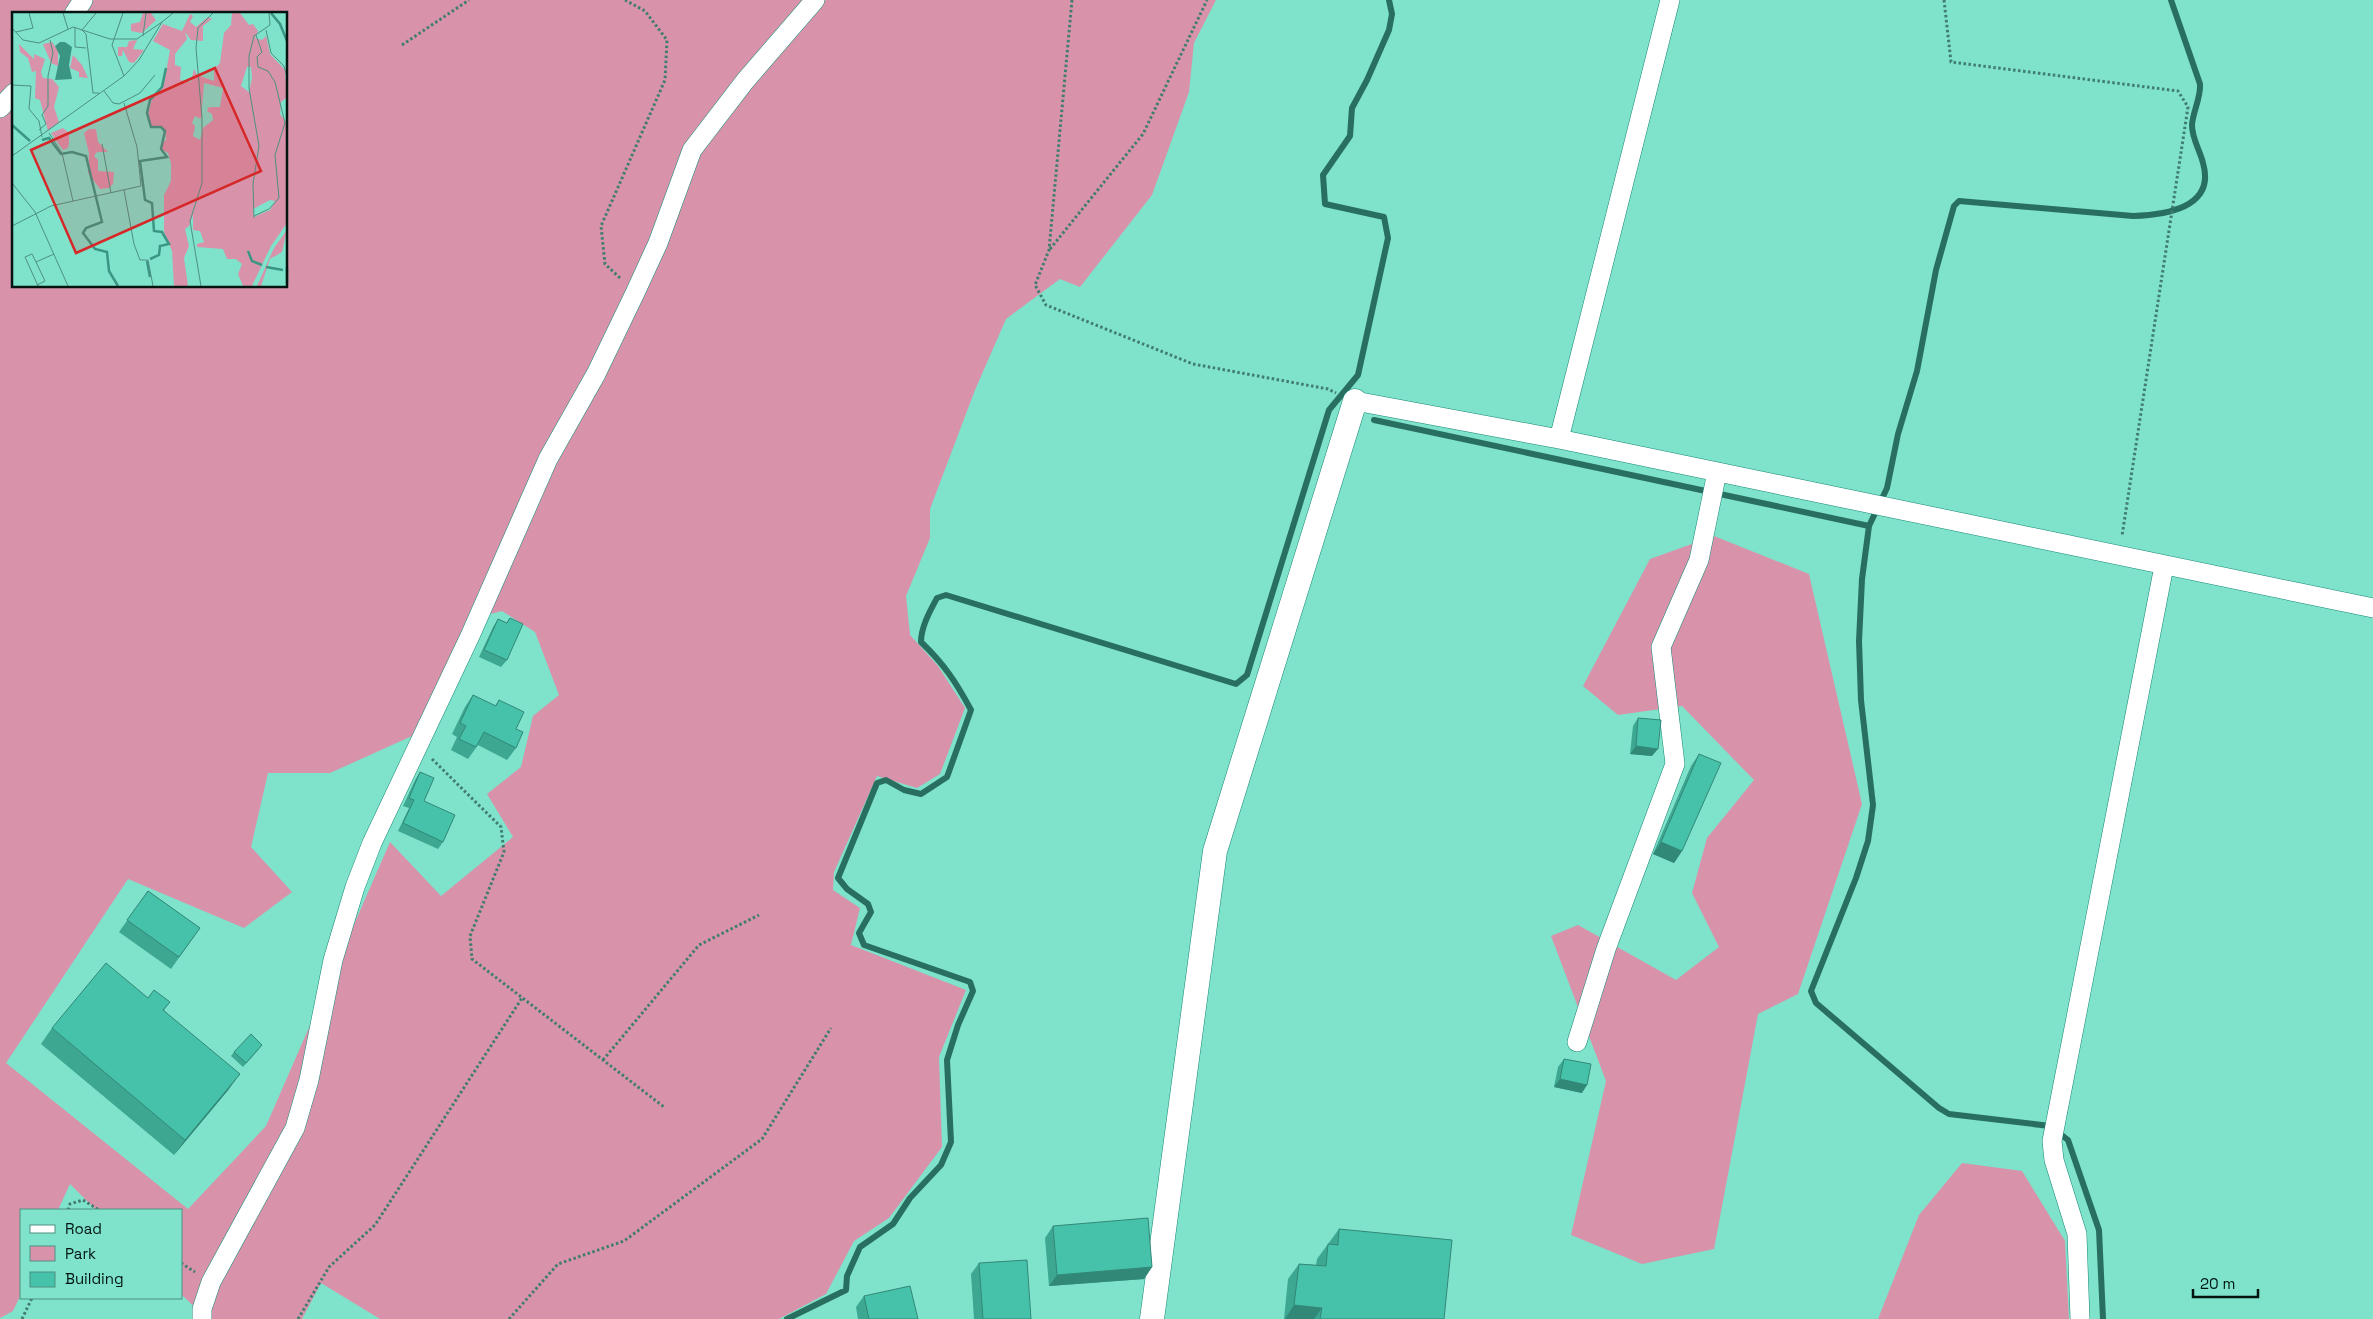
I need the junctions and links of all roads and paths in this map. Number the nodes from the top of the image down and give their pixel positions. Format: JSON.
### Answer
{"nodes":[{"id":1,"x":82,"y":0,"type":"edge"},
{"id":2,"x":470,"y":0,"type":"edge"},
{"id":3,"x":625,"y":0,"type":"edge"},
{"id":4,"x":814,"y":0,"type":"edge"},
{"id":5,"x":1072,"y":0,"type":"edge"},
{"id":6,"x":1207,"y":0,"type":"edge"},
{"id":7,"x":1670,"y":0,"type":"edge"},
{"id":8,"x":1944,"y":0,"type":"edge"},
{"id":9,"x":75,"y":12,"type":"edge"},
{"id":10,"x":402,"y":45,"type":"dead end"},
{"id":11,"x":12,"y":95,"type":"edge"},
{"id":12,"x":0,"y":108,"type":"edge"},
{"id":13,"x":1049,"y":250,"type":"junction"},
{"id":14,"x":635,"y":293,"type":"junction"},
{"id":15,"x":1328,"y":390,"type":"dead end"},
{"id":16,"x":1356,"y":401,"type":"joint"},
{"id":17,"x":1559,"y":439,"type":"junction"},
{"id":18,"x":1717,"y":472,"type":"junction"},
{"id":19,"x":2119,"y":556,"type":"junction"},
{"id":20,"x":2164,"y":566,"type":"junction"},
{"id":21,"x":2373,"y":608,"type":"edge"},
{"id":22,"x":419,"y":746,"type":"junction"},
{"id":23,"x":759,"y":915,"type":"dead end"},
{"id":24,"x":522,"y":998,"type":"junction"},
{"id":25,"x":831,"y":1028,"type":"dead end"},
{"id":26,"x":1577,"y":1042,"type":"dead end"},
{"id":27,"x":603,"y":1060,"type":"junction"},
{"id":28,"x":664,"y":1107,"type":"dead end"},
{"id":29,"x":68,"y":1209,"type":"edge"},
{"id":30,"x":97,"y":1209,"type":"edge"},
{"id":31,"x":32,"y":1299,"type":"edge"},
{"id":32,"x":22,"y":1319,"type":"edge"},
{"id":33,"x":202,"y":1319,"type":"edge"},
{"id":34,"x":298,"y":1319,"type":"edge"},
{"id":35,"x":509,"y":1319,"type":"edge"},
{"id":36,"x":1152,"y":1319,"type":"edge"},
{"id":37,"x":2080,"y":1319,"type":"edge"}],
"edges":[{"from":1,"to":9,"type":"street"},
{"from":2,"to":10,"type":"path"},
{"from":3,"to":14,"type":"path"},
{"from":4,"to":14,"type":"street"},
{"from":5,"to":13,"type":"path"},
{"from":6,"to":13,"type":"path"},
{"from":7,"to":17,"type":"street"},
{"from":8,"to":19,"type":"path"},
{"from":11,"to":12,"type":"street"},
{"from":13,"to":15,"type":"path"},
{"from":14,"to":22,"type":"street"},
{"from":16,"to":17,"type":"street"},
{"from":16,"to":36,"type":"street"},
{"from":17,"to":18,"type":"street"},
{"from":18,"to":19,"type":"street"},
{"from":18,"to":26,"type":"street"},
{"from":19,"to":20,"type":"street"},
{"from":20,"to":21,"type":"street"},
{"from":20,"to":37,"type":"street"},
{"from":22,"to":24,"type":"path"},
{"from":22,"to":33,"type":"street"},
{"from":23,"to":27,"type":"path"},
{"from":24,"to":27,"type":"path"},
{"from":24,"to":34,"type":"path"},
{"from":25,"to":35,"type":"path"},
{"from":27,"to":28,"type":"path"},
{"from":29,"to":30,"type":"path"},
{"from":31,"to":32,"type":"path"}]}
